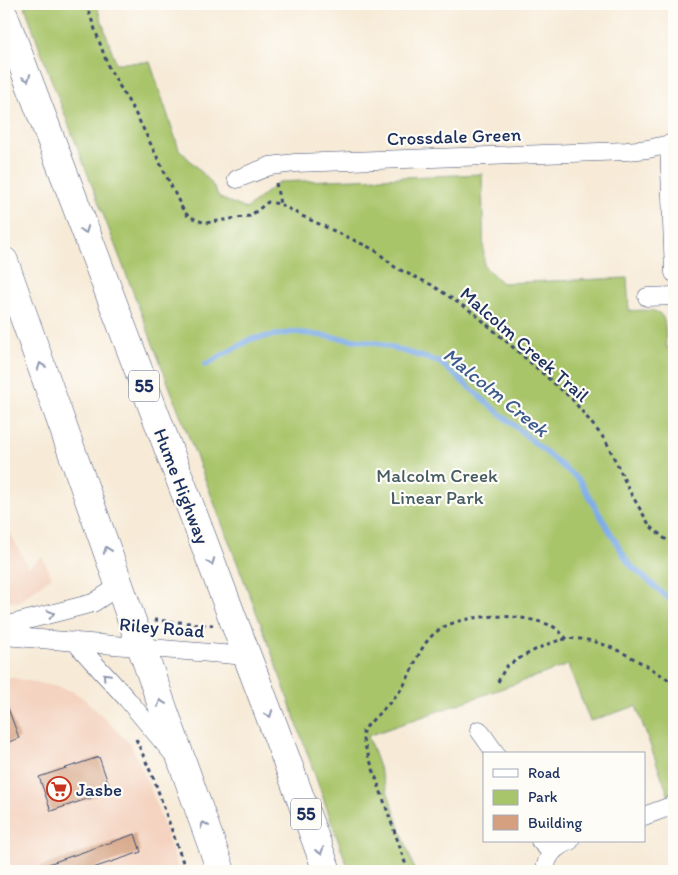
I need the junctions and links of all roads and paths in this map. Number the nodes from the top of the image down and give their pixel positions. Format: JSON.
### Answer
{"nodes":[{"id":1,"x":86,"y":4,"type":"edge"},
{"id":2,"x":4,"y":16,"type":"edge"},
{"id":3,"x":672,"y":144,"type":"edge"},
{"id":4,"x":237,"y":179,"type":"dead end"},
{"id":5,"x":4,"y":261,"type":"edge"},
{"id":6,"x":674,"y":273,"type":"edge"},
{"id":7,"x":674,"y":296,"type":"edge"},
{"id":8,"x":647,"y":297,"type":"dead end"},
{"id":9,"x":674,"y":544,"type":"edge"},
{"id":10,"x":119,"y":586,"type":"junction"},
{"id":11,"x":4,"y":626,"type":"edge"},
{"id":12,"x":4,"y":636,"type":"edge"},
{"id":13,"x":566,"y":639,"type":"junction"},
{"id":14,"x":74,"y":641,"type":"junction"},
{"id":15,"x":141,"y":647,"type":"junction"},
{"id":16,"x":247,"y":656,"type":"junction"},
{"id":17,"x":498,"y":682,"type":"dead end"},
{"id":18,"x":674,"y":683,"type":"edge"},
{"id":19,"x":479,"y":730,"type":"dead end"},
{"id":20,"x":133,"y":733,"type":"dead end"},
{"id":21,"x":495,"y":752,"type":"edge"},
{"id":22,"x":183,"y":766,"type":"junction"},
{"id":23,"x":674,"y":806,"type":"edge"},
{"id":24,"x":646,"y":815,"type":"edge"},
{"id":25,"x":568,"y":842,"type":"edge"},
{"id":26,"x":546,"y":847,"type":"edge"},
{"id":27,"x":186,"y":871,"type":"edge"},
{"id":28,"x":221,"y":871,"type":"edge"},
{"id":29,"x":327,"y":871,"type":"edge"},
{"id":30,"x":408,"y":871,"type":"edge"},
{"id":31,"x":546,"y":871,"type":"edge"}],
"edges":[{"from":1,"to":9,"type":"path","name":"Malcolm Creek Trail"},
{"from":2,"to":16,"type":"highway","name":"Hume Highway","number":"55","one_way":true},
{"from":3,"to":4,"type":"street","name":"Crossdale Green"},
{"from":3,"to":6,"type":"street"},
{"from":10,"to":5,"type":"highway","one_way":true},
{"from":7,"to":8,"type":"street"},
{"from":11,"to":10,"type":"street","name":"Riley Road","one_way":true},
{"from":10,"to":15,"type":"highway"},
{"from":12,"to":14,"type":"street","name":"Riley Road"},
{"from":13,"to":17,"type":"path"},
{"from":13,"to":18,"type":"path"},
{"from":13,"to":30,"type":"path"},
{"from":14,"to":15,"type":"street","name":"Riley Road"},
{"from":22,"to":14,"type":"street","one_way":true},
{"from":15,"to":16,"type":"street","name":"Riley Road"},
{"from":22,"to":15,"type":"highway","one_way":true},
{"from":16,"to":29,"type":"highway","name":"Hume Highway","number":"55","one_way":true},
{"from":19,"to":21,"type":"street"},
{"from":20,"to":27,"type":"path"},
{"from":28,"to":22,"type":"highway","one_way":true},
{"from":23,"to":24,"type":"street"},
{"from":25,"to":26,"type":"street"},
{"from":26,"to":31,"type":"street"}]}
